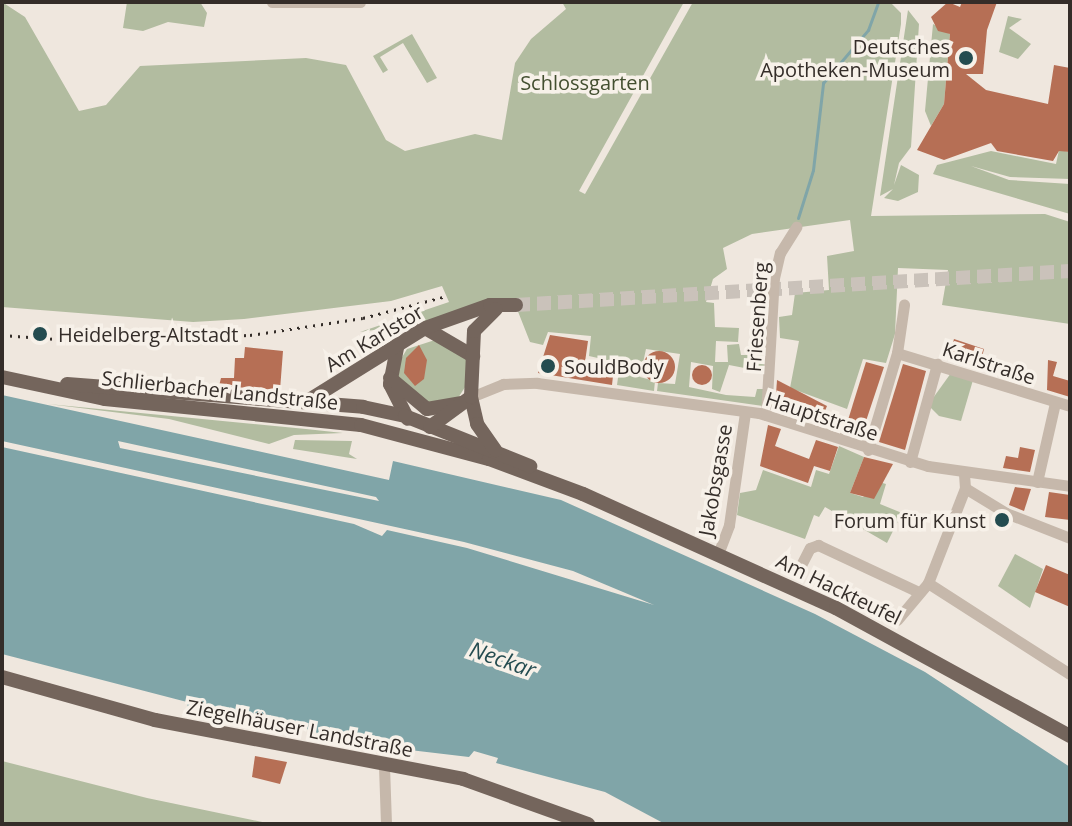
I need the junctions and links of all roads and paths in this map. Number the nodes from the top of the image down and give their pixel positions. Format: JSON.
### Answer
{"nodes":[{"id":1,"x":272,"y":2,"type":"edge"},
{"id":2,"x":360,"y":2,"type":"edge"},
{"id":3,"x":316,"y":4,"type":"edge"},
{"id":4,"x":796,"y":227,"type":"dead end"},
{"id":5,"x":904,"y":305,"type":"dead end"},
{"id":6,"x":425,"y":328,"type":"junction"},
{"id":7,"x":398,"y":342,"type":"junction"},
{"id":8,"x":897,"y":353,"type":"junction"},
{"id":9,"x":473,"y":356,"type":"junction"},
{"id":10,"x":937,"y":364,"type":"junction"},
{"id":11,"x":389,"y":376,"type":"junction"},
{"id":12,"x":4,"y":378,"type":"edge"},
{"id":13,"x":471,"y":397,"type":"junction"},
{"id":14,"x":1055,"y":403,"type":"junction"},
{"id":15,"x":302,"y":404,"type":"junction"},
{"id":16,"x":1070,"y":406,"type":"edge"},
{"id":17,"x":745,"y":412,"type":"junction"},
{"id":18,"x":766,"y":415,"type":"junction"},
{"id":19,"x":405,"y":416,"type":"junction"},
{"id":20,"x":423,"y":433,"type":"junction"},
{"id":21,"x":869,"y":446,"type":"junction"},
{"id":22,"x":496,"y":451,"type":"junction"},
{"id":23,"x":910,"y":462,"type":"junction"},
{"id":24,"x":964,"y":472,"type":"junction"},
{"id":25,"x":1037,"y":482,"type":"junction"},
{"id":26,"x":1070,"y":486,"type":"edge"},
{"id":27,"x":965,"y":488,"type":"junction"},
{"id":28,"x":583,"y":494,"type":"junction"},
{"id":29,"x":1070,"y":538,"type":"edge"},
{"id":30,"x":718,"y":554,"type":"junction"},
{"id":31,"x":797,"y":573,"type":"dead end"},
{"id":32,"x":924,"y":588,"type":"junction"},
{"id":33,"x":897,"y":620,"type":"dead end"},
{"id":34,"x":1070,"y":674,"type":"edge"},
{"id":35,"x":2,"y":677,"type":"edge"},
{"id":36,"x":1070,"y":722,"type":"edge"},
{"id":37,"x":1053,"y":727,"type":"junction"},
{"id":38,"x":1070,"y":736,"type":"edge"},
{"id":39,"x":384,"y":766,"type":"junction"},
{"id":40,"x":386,"y":824,"type":"edge"},
{"id":41,"x":588,"y":824,"type":"edge"}],
"edges":[{"from":1,"to":3,"type":"street"},
{"from":2,"to":3,"type":"street"},
{"from":4,"to":18,"type":"street","name":"Friesenberg"},
{"from":5,"to":8,"type":"street"},
{"from":6,"to":7,"type":"main road","name":"Am Karlstor"},
{"from":6,"to":9,"type":"main road"},
{"from":6,"to":9,"type":"main road","name":"Am Karlstor"},
{"from":7,"to":11,"type":"main road"},
{"from":7,"to":15,"type":"main road","name":"Am Karlstor"},
{"from":8,"to":10,"type":"street","name":"Karlstraße"},
{"from":8,"to":21,"type":"street"},
{"from":9,"to":13,"type":"main road","name":"Am Karlstor"},
{"from":10,"to":14,"type":"street","name":"Karlstraße"},
{"from":10,"to":23,"type":"street"},
{"from":11,"to":13,"type":"main road"},
{"from":11,"to":19,"type":"main road"},
{"from":12,"to":15,"type":"main road","name":"Schlierbacher Landstraße"},
{"from":12,"to":20,"type":"main road","name":"Schlierbacher Landstraße"},
{"from":13,"to":17,"type":"street","name":"Hauptstraße"},
{"from":13,"to":20,"type":"main road"},
{"from":13,"to":22,"type":"main road"},
{"from":14,"to":16,"type":"street","name":"Karlstraße"},
{"from":14,"to":25,"type":"street"},
{"from":15,"to":19,"type":"main road","name":"Schlierbacher Landstraße"},
{"from":17,"to":18,"type":"street","name":"Hauptstraße"},
{"from":17,"to":30,"type":"street","name":"Jakobsgasse"},
{"from":18,"to":21,"type":"street","name":"Hauptstraße"},
{"from":19,"to":20,"type":"main road","name":"Am Hackteufel"},
{"from":20,"to":22,"type":"main road","name":"Am Hackteufel"},
{"from":20,"to":28,"type":"main road","name":"Am Hackteufel"},
{"from":21,"to":23,"type":"street","name":"Hauptstraße"},
{"from":22,"to":28,"type":"main road","name":"Am Hackteufel"},
{"from":23,"to":24,"type":"street","name":"Hauptstraße"},
{"from":24,"to":25,"type":"street","name":"Hauptstraße"},
{"from":24,"to":27,"type":"street"},
{"from":25,"to":26,"type":"street","name":"Hauptstraße"},
{"from":27,"to":29,"type":"street"},
{"from":27,"to":32,"type":"street"},
{"from":28,"to":30,"type":"main road","name":"Am Hackteufel"},
{"from":30,"to":37,"type":"main road","name":"Am Hackteufel"},
{"from":31,"to":32,"type":"street"},
{"from":32,"to":33,"type":"street"},
{"from":32,"to":34,"type":"street"},
{"from":35,"to":39,"type":"main road","name":"Ziegelhäuser Landstraße"},
{"from":36,"to":37,"type":"street"},
{"from":37,"to":38,"type":"main road","name":"Am Hackteufel"},
{"from":39,"to":40,"type":"street"},
{"from":39,"to":41,"type":"main road","name":"Ziegelhäuser Landstraße"}]}
